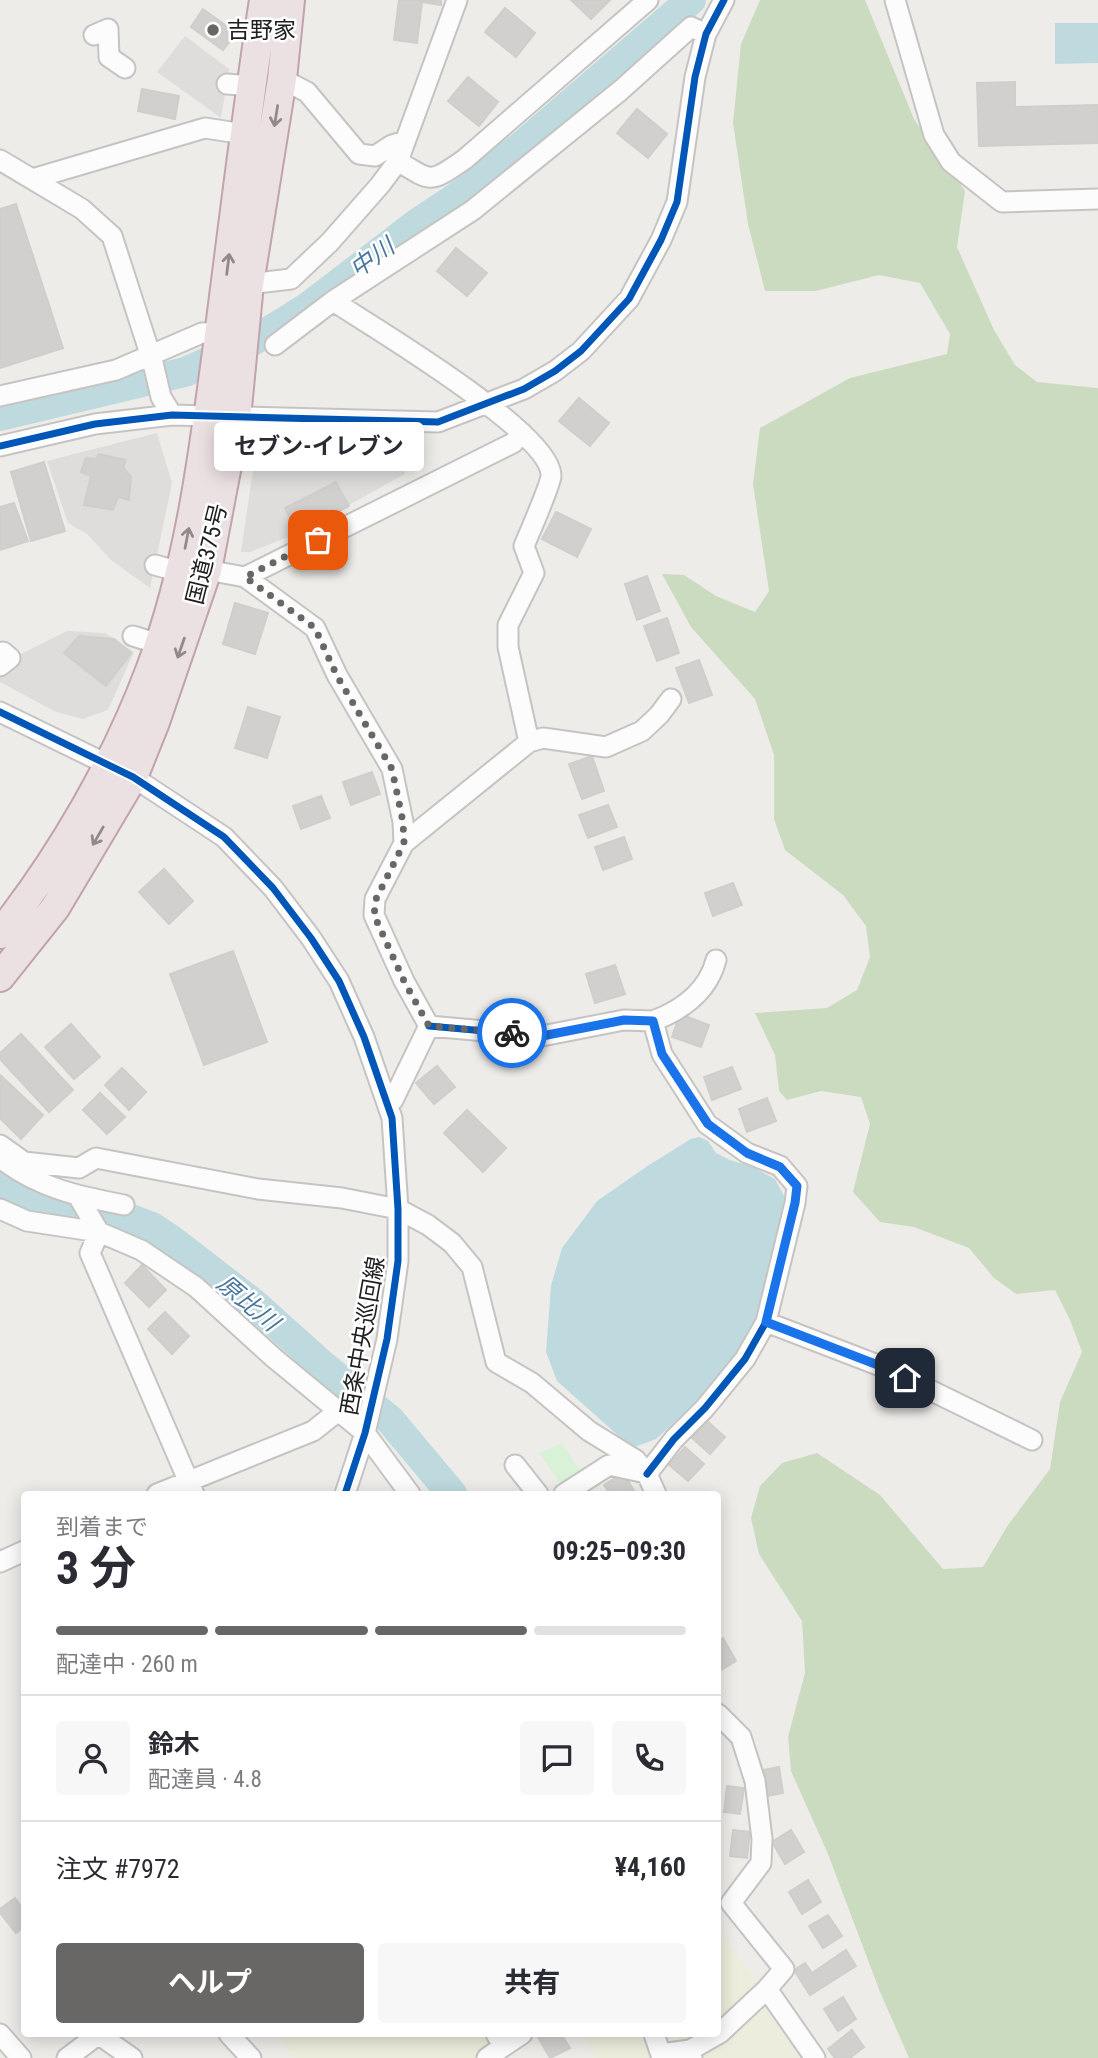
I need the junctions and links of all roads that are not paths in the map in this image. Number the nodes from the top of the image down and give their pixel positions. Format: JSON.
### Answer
{"nodes":[{"id":1,"x":268,"y":0,"type":"edge"},
{"id":2,"x":457,"y":0,"type":"edge"},
{"id":3,"x":648,"y":0,"type":"edge"},
{"id":4,"x":724,"y":0,"type":"edge"},
{"id":5,"x":895,"y":0,"type":"edge"},
{"id":6,"x":94,"y":34,"type":"dead end"},
{"id":7,"x":706,"y":34,"type":"junction"},
{"id":8,"x":125,"y":68,"type":"dead end"},
{"id":9,"x":282,"y":79,"type":"junction"},
{"id":10,"x":244,"y":134,"type":"junction"},
{"id":11,"x":405,"y":141,"type":"junction"},
{"id":12,"x":0,"y":160,"type":"edge"},
{"id":13,"x":398,"y":160,"type":"junction"},
{"id":14,"x":32,"y":179,"type":"junction"},
{"id":15,"x":1098,"y":199,"type":"edge"},
{"id":16,"x":248,"y":292,"type":"junction"},
{"id":17,"x":333,"y":301,"type":"junction"},
{"id":18,"x":219,"y":332,"type":"junction"},
{"id":19,"x":275,"y":345,"type":"dead end"},
{"id":20,"x":152,"y":359,"type":"junction"},
{"id":21,"x":0,"y":396,"type":"edge"},
{"id":22,"x":488,"y":405,"type":"junction"},
{"id":23,"x":172,"y":415,"type":"junction"},
{"id":24,"x":223,"y":417,"type":"junction"},
{"id":25,"x":522,"y":433,"type":"junction"},
{"id":26,"x":0,"y":446,"type":"edge"},
{"id":27,"x":181,"y":569,"type":"junction"},
{"id":28,"x":245,"y":577,"type":"junction"},
{"id":29,"x":671,"y":699,"type":"dead end"},
{"id":30,"x":0,"y":712,"type":"edge"},
{"id":31,"x":529,"y":742,"type":"junction"},
{"id":32,"x":121,"y":770,"type":"junction"},
{"id":33,"x":404,"y":843,"type":"junction"},
{"id":34,"x":0,"y":934,"type":"edge"},
{"id":35,"x":716,"y":960,"type":"dead end"},
{"id":36,"x":0,"y":977,"type":"edge"},
{"id":37,"x":653,"y":1021,"type":"junction"},
{"id":38,"x":429,"y":1026,"type":"junction"},
{"id":39,"x":388,"y":1106,"type":"junction"},
{"id":40,"x":0,"y":1145,"type":"edge"},
{"id":41,"x":0,"y":1158,"type":"edge"},
{"id":42,"x":78,"y":1196,"type":"junction"},
{"id":43,"x":124,"y":1205,"type":"dead end"},
{"id":44,"x":0,"y":1209,"type":"edge"},
{"id":45,"x":398,"y":1209,"type":"junction"},
{"id":46,"x":99,"y":1232,"type":"junction"},
{"id":47,"x":766,"y":1322,"type":"junction"},
{"id":48,"x":337,"y":1412,"type":"junction"},
{"id":49,"x":366,"y":1427,"type":"junction"},
{"id":50,"x":1032,"y":1440,"type":"dead end"},
{"id":51,"x":515,"y":1465,"type":"dead end"},
{"id":52,"x":647,"y":1474,"type":"junction"},
{"id":53,"x":191,"y":1488,"type":"edge"},
{"id":54,"x":346,"y":1491,"type":"edge"},
{"id":55,"x":408,"y":1491,"type":"edge"},
{"id":56,"x":536,"y":1491,"type":"edge"},
{"id":57,"x":569,"y":1491,"type":"edge"},
{"id":58,"x":655,"y":1491,"type":"edge"},
{"id":59,"x":21,"y":1552,"type":"edge"},
{"id":60,"x":0,"y":1562,"type":"edge"},
{"id":61,"x":721,"y":1717,"type":"edge"},
{"id":62,"x":767,"y":1989,"type":"junction"},
{"id":63,"x":721,"y":2032,"type":"edge"},
{"id":64,"x":0,"y":2034,"type":"edge"},
{"id":65,"x":95,"y":2037,"type":"edge"},
{"id":66,"x":103,"y":2037,"type":"edge"},
{"id":67,"x":232,"y":2037,"type":"edge"},
{"id":68,"x":655,"y":2037,"type":"edge"},
{"id":69,"x":714,"y":2037,"type":"edge"},
{"id":70,"x":500,"y":2040,"type":"edge"},
{"id":71,"x":691,"y":2054,"type":"edge"},
{"id":72,"x":661,"y":2056,"type":"edge"},
{"id":73,"x":21,"y":2058,"type":"edge"},
{"id":74,"x":67,"y":2058,"type":"edge"},
{"id":75,"x":132,"y":2058,"type":"edge"},
{"id":76,"x":251,"y":2058,"type":"edge"},
{"id":77,"x":487,"y":2058,"type":"edge"},
{"id":78,"x":816,"y":2058,"type":"edge"}],
"edges":[{"from":1,"to":9,"type":"highway","name":"国道375号"},
{"from":1,"to":10,"type":"highway","name":"国道375号"},
{"from":2,"to":11,"type":"street"},
{"from":3,"to":13,"type":"street"},
{"from":4,"to":7,"type":"street"},
{"from":5,"to":15,"type":"street"},
{"from":6,"to":8,"type":"street"},
{"from":7,"to":17,"type":"street"},
{"from":7,"to":22,"type":"street"},
{"from":9,"to":11,"type":"street"},
{"from":9,"to":16,"type":"highway","name":"国道375号","one_way":true},
{"from":10,"to":14,"type":"street"},
{"from":18,"to":10,"type":"highway","name":"国道375号","one_way":true},
{"from":11,"to":13,"type":"street"},
{"from":12,"to":14,"type":"street"},
{"from":13,"to":16,"type":"street"},
{"from":14,"to":20,"type":"street"},
{"from":16,"to":24,"type":"highway","name":"国道375号"},
{"from":17,"to":19,"type":"street"},
{"from":17,"to":22,"type":"street"},
{"from":18,"to":20,"type":"street"},
{"from":18,"to":24,"type":"highway","name":"国道375号"},
{"from":20,"to":21,"type":"street"},
{"from":20,"to":23,"type":"street"},
{"from":22,"to":24,"type":"street"},
{"from":22,"to":25,"type":"street"},
{"from":23,"to":24,"type":"street"},
{"from":23,"to":26,"type":"street"},
{"from":24,"to":27,"type":"highway","name":"国道375号"},
{"from":25,"to":28,"type":"street"},
{"from":25,"to":31,"type":"street"},
{"from":27,"to":28,"type":"street"},
{"from":27,"to":32,"type":"highway","name":"国道375号"},
{"from":27,"to":32,"type":"highway","name":"国道375号","one_way":true},
{"from":28,"to":33,"type":"street"},
{"from":29,"to":31,"type":"street"},
{"from":30,"to":32,"type":"street","name":"西条中央巡回線"},
{"from":31,"to":33,"type":"street"},
{"from":32,"to":34,"type":"highway","name":"国道375号"},
{"from":32,"to":36,"type":"highway","name":"国道375号","one_way":true},
{"from":32,"to":39,"type":"street","name":"西条中央巡回線"},
{"from":33,"to":38,"type":"street"},
{"from":35,"to":37,"type":"street"},
{"from":37,"to":38,"type":"street"},
{"from":37,"to":47,"type":"street"},
{"from":38,"to":39,"type":"street"},
{"from":39,"to":45,"type":"street","name":"西条中央巡回線"},
{"from":40,"to":45,"type":"street"},
{"from":41,"to":42,"type":"street"},
{"from":42,"to":43,"type":"street"},
{"from":42,"to":46,"type":"street"},
{"from":44,"to":46,"type":"street"},
{"from":45,"to":49,"type":"street","name":"西条中央巡回線"},
{"from":45,"to":52,"type":"street"},
{"from":46,"to":48,"type":"street"},
{"from":46,"to":53,"type":"street"},
{"from":47,"to":50,"type":"street"},
{"from":47,"to":52,"type":"street"},
{"from":48,"to":49,"type":"street"},
{"from":48,"to":53,"type":"street"},
{"from":49,"to":54,"type":"street","name":"西条中央巡回線"},
{"from":49,"to":55,"type":"street"},
{"from":51,"to":56,"type":"street"},
{"from":52,"to":57,"type":"street"},
{"from":52,"to":58,"type":"street"},
{"from":59,"to":60,"type":"street"},
{"from":61,"to":62,"type":"street"},
{"from":62,"to":63,"type":"street"},
{"from":62,"to":78,"type":"street"},
{"from":64,"to":73,"type":"street"},
{"from":65,"to":74,"type":"street"},
{"from":66,"to":75,"type":"street"},
{"from":67,"to":76,"type":"street"},
{"from":68,"to":72,"type":"street"},
{"from":69,"to":71,"type":"street"},
{"from":70,"to":77,"type":"street"},
{"from":71,"to":72,"type":"street"}]}
